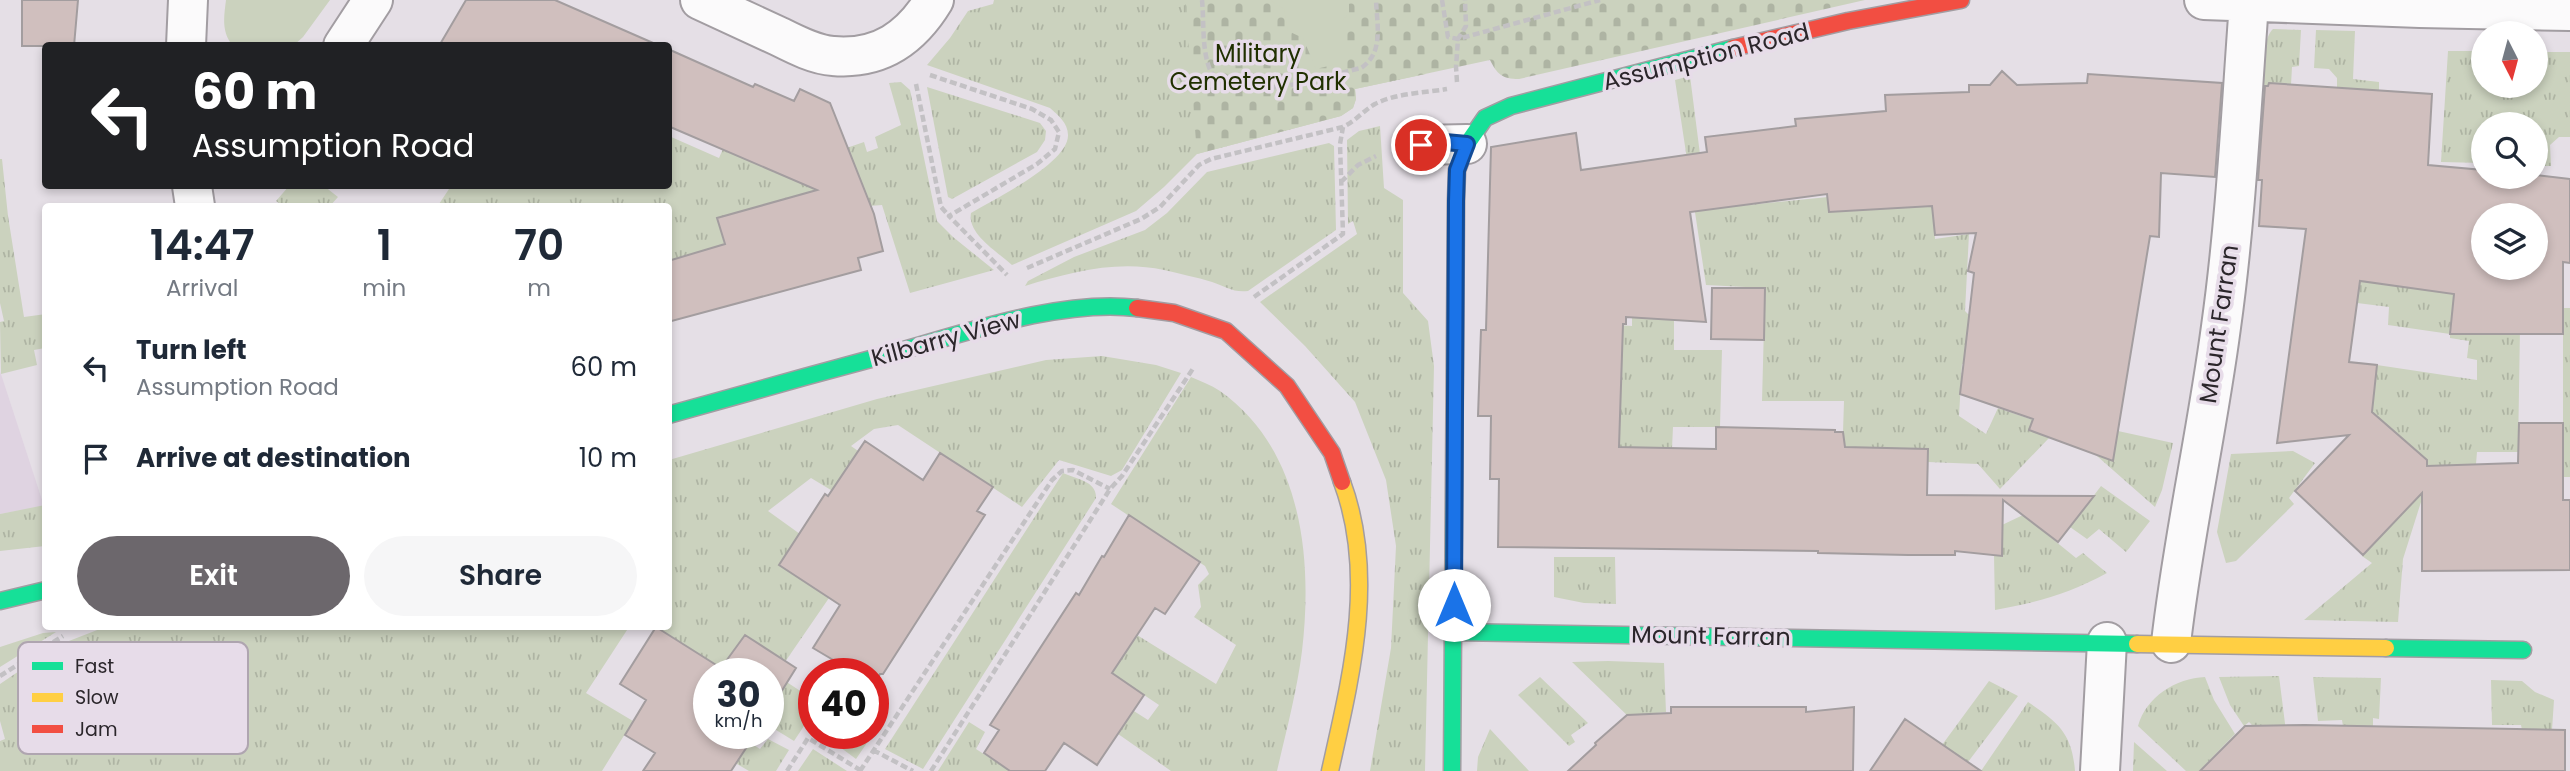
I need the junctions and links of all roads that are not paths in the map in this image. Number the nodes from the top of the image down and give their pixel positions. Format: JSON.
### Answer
{"nodes":[{"id":1,"x":188,"y":0,"type":"edge"},
{"id":2,"x":373,"y":0,"type":"edge"},
{"id":3,"x":700,"y":0,"type":"edge"},
{"id":4,"x":934,"y":0,"type":"edge"},
{"id":5,"x":1961,"y":0,"type":"edge"},
{"id":6,"x":2204,"y":0,"type":"edge"},
{"id":7,"x":2249,"y":3,"type":"junction"},
{"id":8,"x":2570,"y":10,"type":"edge"},
{"id":9,"x":186,"y":42,"type":"edge"},
{"id":10,"x":346,"y":42,"type":"edge"},
{"id":11,"x":1467,"y":144,"type":"junction"},
{"id":12,"x":1421,"y":145,"type":"dead end"},
{"id":13,"x":672,"y":414,"type":"edge"},
{"id":14,"x":42,"y":591,"type":"edge"},
{"id":15,"x":0,"y":601,"type":"edge"},
{"id":16,"x":1454,"y":632,"type":"junction"},
{"id":17,"x":2107,"y":642,"type":"junction"},
{"id":18,"x":2171,"y":643,"type":"junction"},
{"id":19,"x":2523,"y":650,"type":"dead end"},
{"id":20,"x":1330,"y":771,"type":"edge"},
{"id":21,"x":1452,"y":771,"type":"edge"},
{"id":22,"x":2099,"y":771,"type":"edge"}],
"edges":[{"from":1,"to":9,"type":"street"},
{"from":2,"to":10,"type":"street"},
{"from":3,"to":4,"type":"street"},
{"from":5,"to":11,"type":"street","name":"Assumption Road"},
{"from":6,"to":7,"type":"street"},
{"from":7,"to":8,"type":"street"},
{"from":7,"to":18,"type":"street","name":"Mount Farran"},
{"from":11,"to":12,"type":"street"},
{"from":11,"to":16,"type":"street","name":"Assumption Road"},
{"from":13,"to":20,"type":"street","name":"Kilbarry View"},
{"from":14,"to":15,"type":"street"},
{"from":16,"to":17,"type":"street","name":"Mount Farran"},
{"from":16,"to":21,"type":"street"},
{"from":17,"to":18,"type":"street","name":"Mount Farran"},
{"from":17,"to":22,"type":"street"},
{"from":18,"to":19,"type":"street","name":"Mount Farran"}]}
